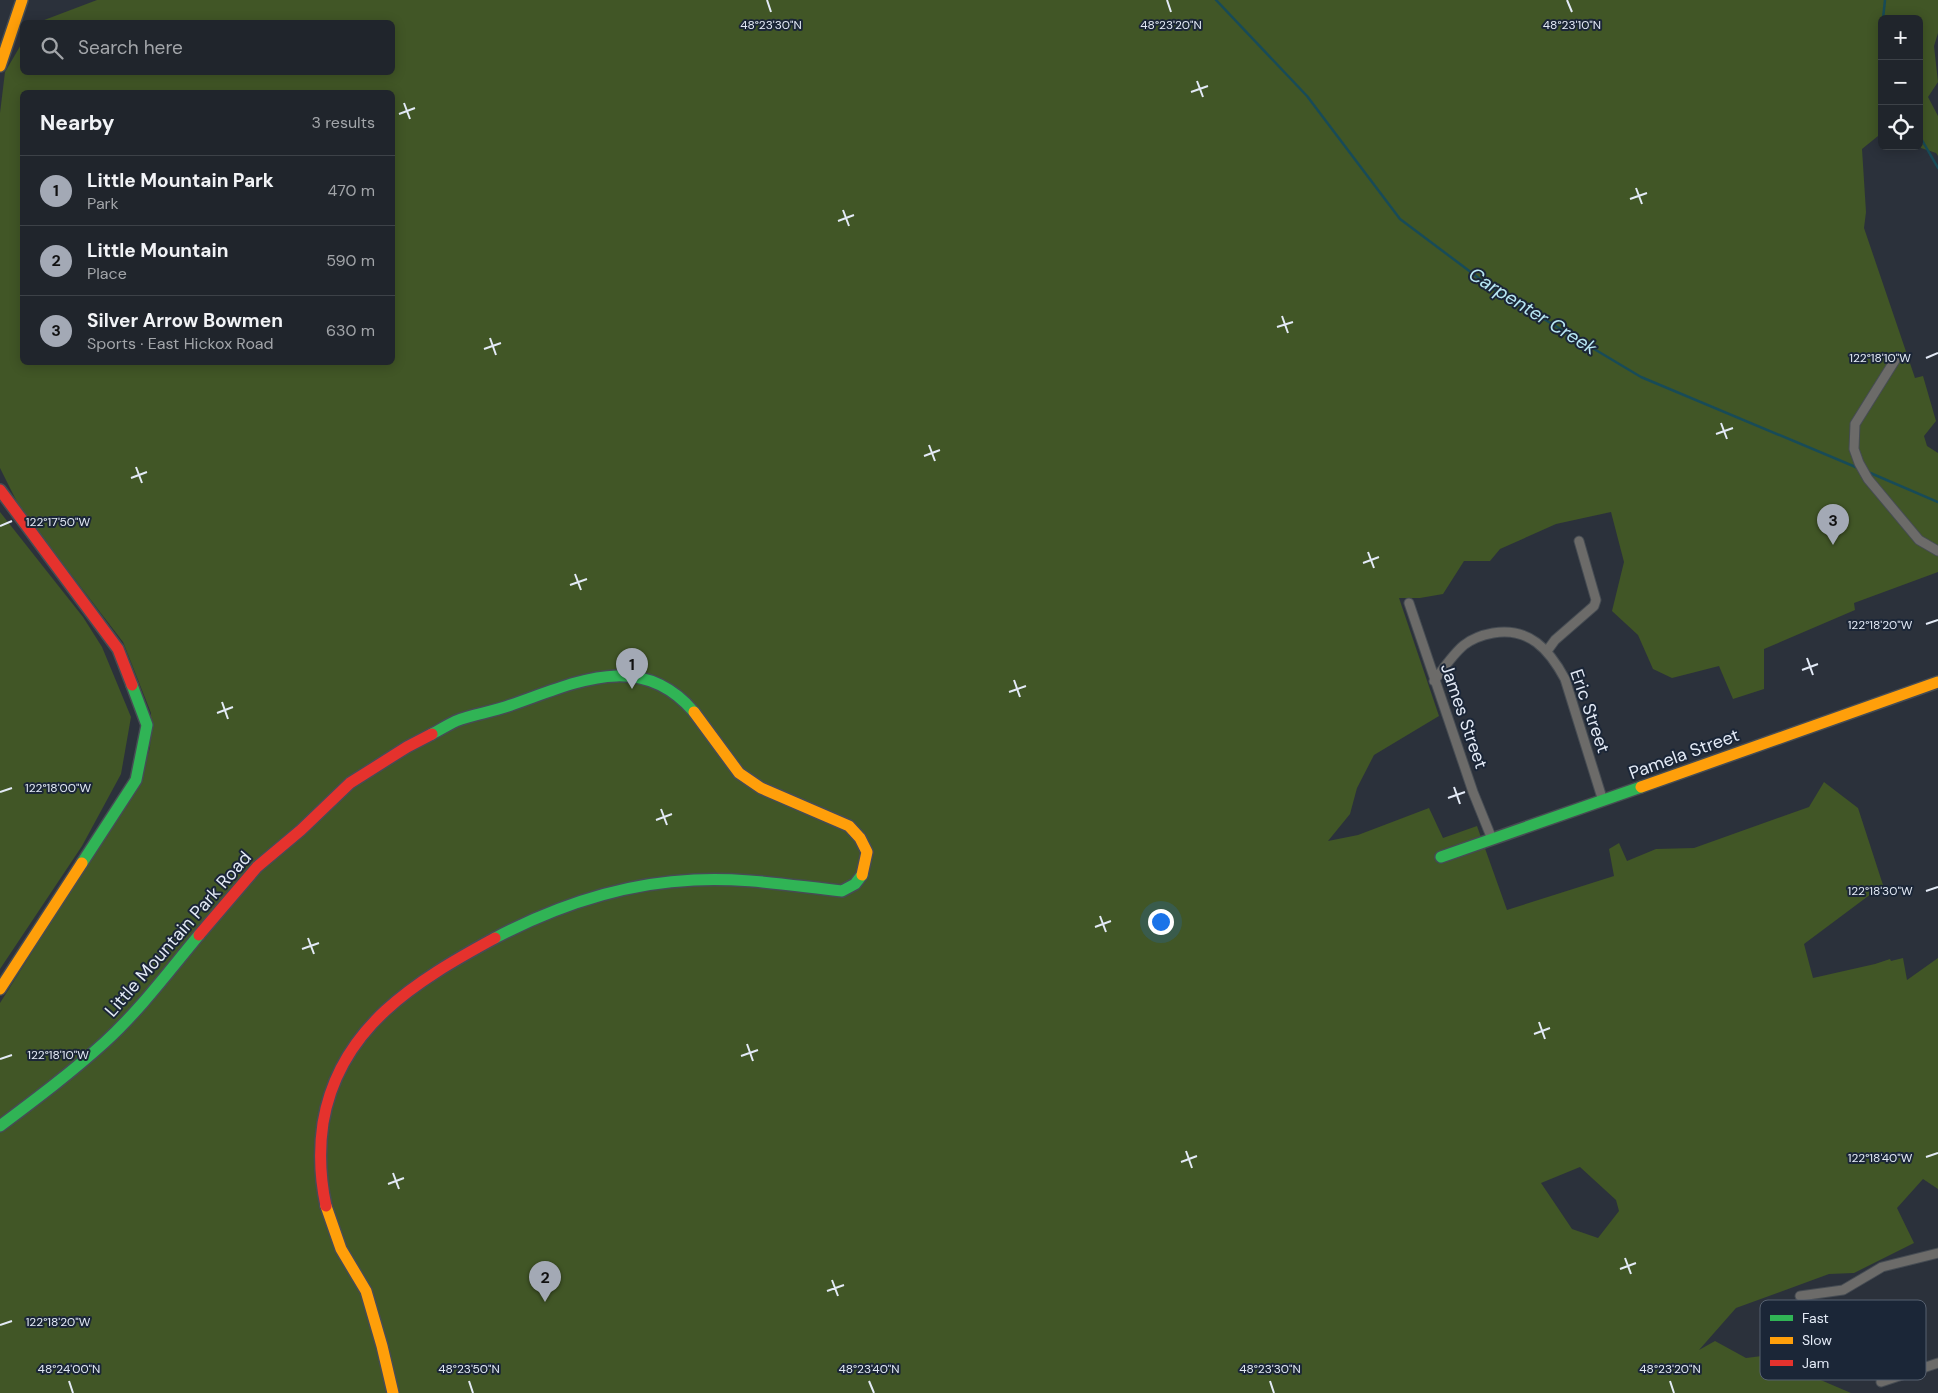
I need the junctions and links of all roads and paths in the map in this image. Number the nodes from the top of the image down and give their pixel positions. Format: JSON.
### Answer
{"nodes":[{"id":1,"x":22,"y":0,"type":"edge"},
{"id":2,"x":0,"y":66,"type":"edge"},
{"id":3,"x":1897,"y":357,"type":"dead end"},
{"id":4,"x":0,"y":490,"type":"edge"},
{"id":5,"x":1579,"y":541,"type":"dead end"},
{"id":6,"x":1938,"y":551,"type":"edge"},
{"id":7,"x":1409,"y":603,"type":"dead end"},
{"id":8,"x":1547,"y":652,"type":"junction"},
{"id":9,"x":1434,"y":681,"type":"junction"},
{"id":10,"x":1938,"y":682,"type":"edge"},
{"id":11,"x":1603,"y":801,"type":"junction"},
{"id":12,"x":1492,"y":839,"type":"junction"},
{"id":13,"x":1440,"y":856,"type":"dead end"},
{"id":14,"x":0,"y":989,"type":"edge"},
{"id":15,"x":0,"y":1126,"type":"edge"},
{"id":16,"x":1938,"y":1252,"type":"edge"},
{"id":17,"x":1800,"y":1296,"type":"dead end"},
{"id":18,"x":1938,"y":1363,"type":"edge"},
{"id":19,"x":1926,"y":1367,"type":"edge"},
{"id":20,"x":1887,"y":1380,"type":"edge"},
{"id":21,"x":1881,"y":1382,"type":"dead end"},
{"id":22,"x":393,"y":1393,"type":"edge"}],
"edges":[{"from":1,"to":2,"type":"street"},
{"from":3,"to":6,"type":"street"},
{"from":4,"to":14,"type":"street"},
{"from":5,"to":8,"type":"street"},
{"from":7,"to":9,"type":"street","name":"James Street"},
{"from":8,"to":9,"type":"street","name":"Eric Street"},
{"from":8,"to":11,"type":"street","name":"Eric Street"},
{"from":9,"to":12,"type":"street","name":"James Street"},
{"from":10,"to":11,"type":"street","name":"Pamela Street"},
{"from":11,"to":12,"type":"street","name":"Pamela Street"},
{"from":12,"to":13,"type":"street","name":"Pamela Street"},
{"from":15,"to":22,"type":"street","name":"Little Mountain Park Road"},
{"from":16,"to":17,"type":"street"},
{"from":18,"to":19,"type":"street"},
{"from":20,"to":21,"type":"street"}]}
